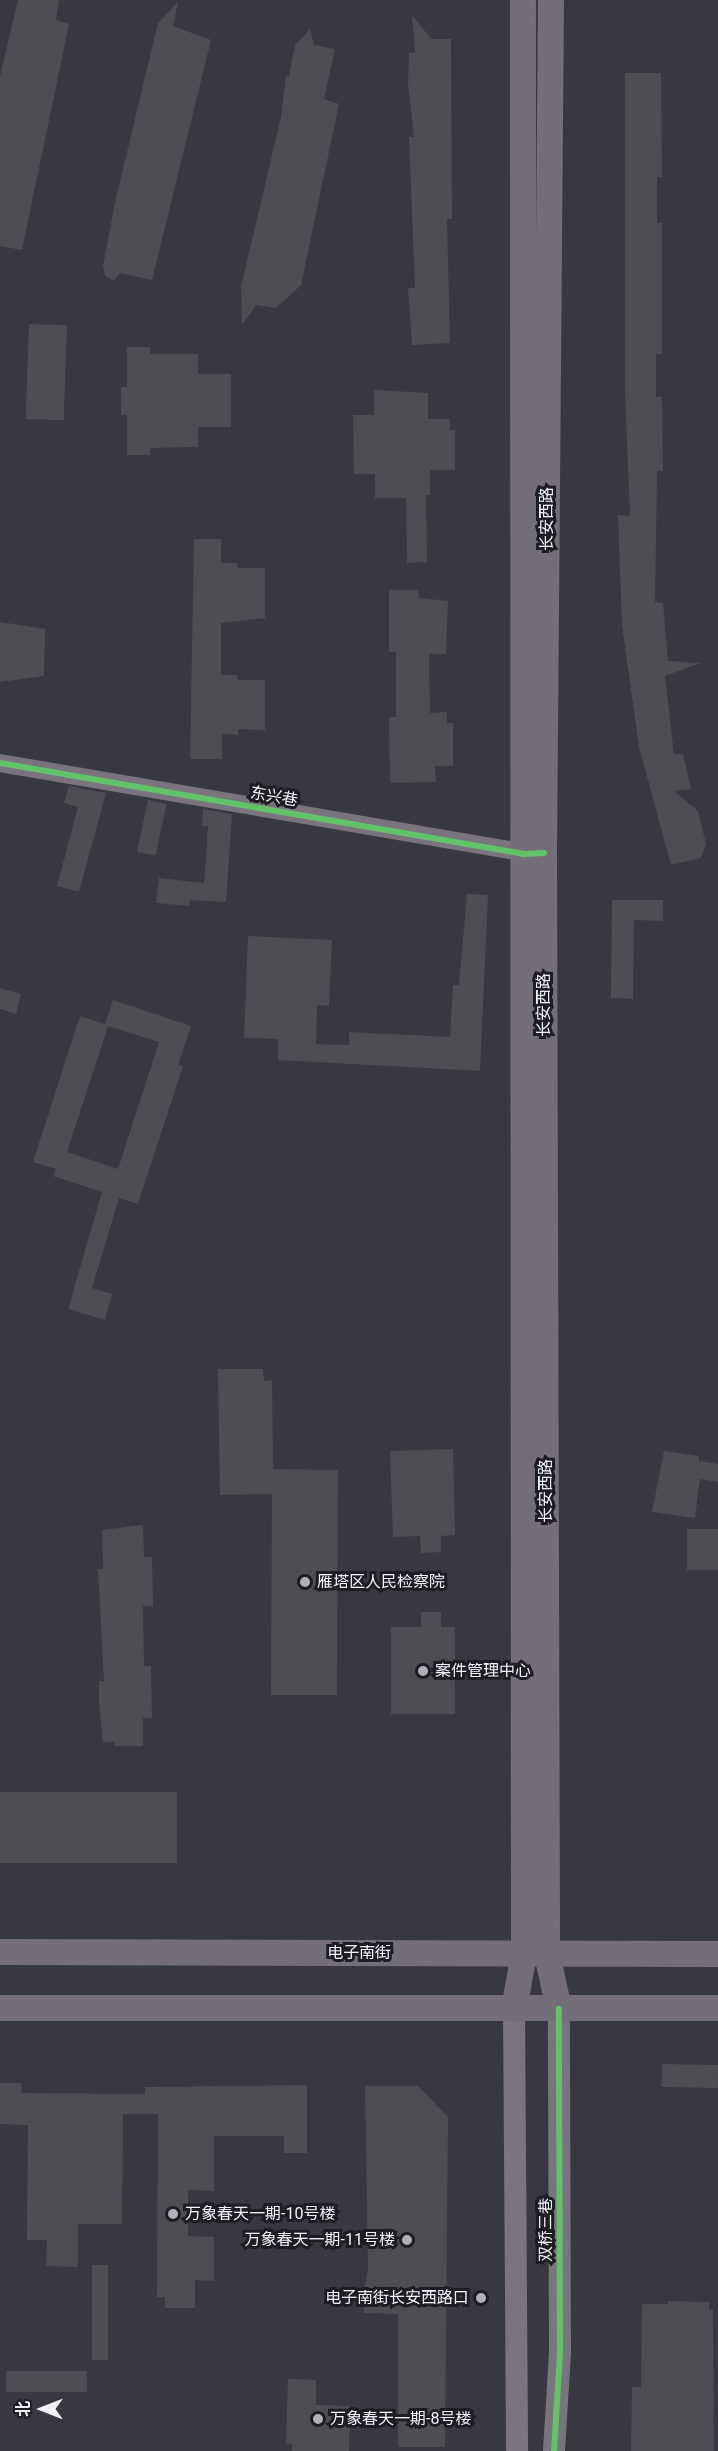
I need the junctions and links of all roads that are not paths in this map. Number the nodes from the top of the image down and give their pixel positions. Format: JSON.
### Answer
{"nodes":[{"id":1,"x":523,"y":0,"type":"edge"},
{"id":2,"x":551,"y":0,"type":"edge"},
{"id":3,"x":0,"y":763,"type":"edge"},
{"id":4,"x":534,"y":854,"type":"junction"},
{"id":5,"x":0,"y":1952,"type":"edge"},
{"id":6,"x":536,"y":1954,"type":"junction"},
{"id":7,"x":718,"y":1954,"type":"edge"},
{"id":8,"x":0,"y":2008,"type":"edge"},
{"id":9,"x":718,"y":2008,"type":"edge"},
{"id":10,"x":514,"y":2009,"type":"junction"},
{"id":11,"x":559,"y":2009,"type":"junction"},
{"id":12,"x":517,"y":2451,"type":"edge"},
{"id":13,"x":554,"y":2451,"type":"edge"}],
"edges":[{"from":1,"to":4,"type":"main road","name":"长安西路"},
{"from":2,"to":4,"type":"main road","name":"长安西路"},
{"from":3,"to":4,"type":"street","name":"东兴巷"},
{"from":4,"to":6,"type":"main road","name":"长安西路"},
{"from":5,"to":6,"type":"main road","name":"电子南街"},
{"from":6,"to":7,"type":"main road","name":"电子南街"},
{"from":6,"to":10,"type":"main road","name":"长安西路"},
{"from":6,"to":11,"type":"main road","name":"长安西路"},
{"from":8,"to":10,"type":"main road"},
{"from":9,"to":11,"type":"main road"},
{"from":10,"to":11,"type":"main road"},
{"from":10,"to":12,"type":"street","name":"双桥三巷"},
{"from":11,"to":13,"type":"street","name":"双桥三巷"}]}
